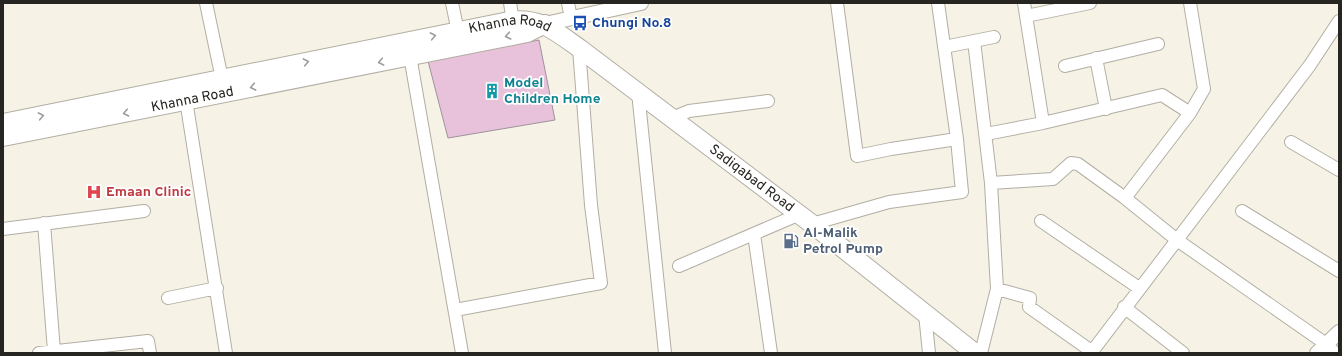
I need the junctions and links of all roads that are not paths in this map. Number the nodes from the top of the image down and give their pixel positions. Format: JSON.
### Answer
{"nodes":[{"id":1,"x":206,"y":3,"type":"edge"},
{"id":2,"x":452,"y":3,"type":"edge"},
{"id":3,"x":510,"y":3,"type":"edge"},
{"id":4,"x":568,"y":3,"type":"edge"},
{"id":5,"x":641,"y":3,"type":"edge"},
{"id":6,"x":837,"y":3,"type":"edge"},
{"id":7,"x":938,"y":3,"type":"edge"},
{"id":8,"x":1024,"y":3,"type":"edge"},
{"id":9,"x":1090,"y":3,"type":"edge"},
{"id":10,"x":1190,"y":3,"type":"edge"},
{"id":11,"x":1026,"y":16,"type":"junction"},
{"id":12,"x":571,"y":18,"type":"junction"},
{"id":13,"x":1339,"y":20,"type":"edge"},
{"id":14,"x":513,"y":21,"type":"junction"},
{"id":15,"x":545,"y":24,"type":"junction"},
{"id":16,"x":458,"y":32,"type":"junction"},
{"id":17,"x":994,"y":37,"type":"dead end"},
{"id":18,"x":974,"y":41,"type":"junction"},
{"id":19,"x":1158,"y":44,"type":"dead end"},
{"id":20,"x":944,"y":47,"type":"junction"},
{"id":21,"x":579,"y":48,"type":"junction"},
{"id":22,"x":409,"y":49,"type":"junction"},
{"id":23,"x":1096,"y":58,"type":"junction"},
{"id":24,"x":1065,"y":66,"type":"dead end"},
{"id":25,"x":222,"y":79,"type":"junction"},
{"id":26,"x":638,"y":92,"type":"junction"},
{"id":27,"x":185,"y":94,"type":"junction"},
{"id":28,"x":768,"y":101,"type":"dead end"},
{"id":29,"x":1106,"y":109,"type":"junction"},
{"id":30,"x":1190,"y":113,"type":"junction"},
{"id":31,"x":672,"y":118,"type":"junction"},
{"id":32,"x":3,"y":123,"type":"edge"},
{"id":33,"x":1043,"y":123,"type":"junction"},
{"id":34,"x":986,"y":134,"type":"junction"},
{"id":35,"x":3,"y":138,"type":"edge"},
{"id":36,"x":957,"y":139,"type":"junction"},
{"id":37,"x":1291,"y":142,"type":"dead end"},
{"id":38,"x":1339,"y":170,"type":"edge"},
{"id":39,"x":991,"y":183,"type":"junction"},
{"id":40,"x":1126,"y":198,"type":"junction"},
{"id":41,"x":144,"y":210,"type":"dead end"},
{"id":42,"x":1242,"y":211,"type":"dead end"},
{"id":43,"x":806,"y":219,"type":"junction"},
{"id":44,"x":1041,"y":221,"type":"dead end"},
{"id":45,"x":44,"y":223,"type":"junction"},
{"id":46,"x":3,"y":229,"type":"edge"},
{"id":47,"x":754,"y":234,"type":"junction"},
{"id":48,"x":1177,"y":240,"type":"junction"},
{"id":49,"x":679,"y":266,"type":"dead end"},
{"id":50,"x":1339,"y":271,"type":"edge"},
{"id":51,"x":217,"y":288,"type":"junction"},
{"id":52,"x":1139,"y":288,"type":"junction"},
{"id":53,"x":997,"y":289,"type":"junction"},
{"id":54,"x":168,"y":298,"type":"dead end"},
{"id":55,"x":1124,"y":307,"type":"junction"},
{"id":56,"x":455,"y":310,"type":"junction"},
{"id":57,"x":925,"y":314,"type":"junction"},
{"id":58,"x":1339,"y":332,"type":"edge"},
{"id":59,"x":1326,"y":350,"type":"edge"},
{"id":60,"x":54,"y":351,"type":"junction"},
{"id":61,"x":926,"y":352,"type":"edge"},
{"id":62,"x":39,"y":353,"type":"edge"},
{"id":63,"x":150,"y":353,"type":"edge"},
{"id":64,"x":226,"y":353,"type":"edge"},
{"id":65,"x":462,"y":353,"type":"edge"},
{"id":66,"x":665,"y":353,"type":"edge"},
{"id":67,"x":771,"y":353,"type":"edge"},
{"id":68,"x":975,"y":353,"type":"edge"},
{"id":69,"x":981,"y":353,"type":"edge"},
{"id":70,"x":1092,"y":353,"type":"edge"},
{"id":71,"x":1183,"y":353,"type":"edge"}],
"edges":[{"from":1,"to":25,"type":"street"},
{"from":2,"to":16,"type":"street"},
{"from":3,"to":14,"type":"street"},
{"from":4,"to":12,"type":"street"},
{"from":5,"to":12,"type":"street"},
{"from":6,"to":36,"type":"street"},
{"from":7,"to":20,"type":"street"},
{"from":8,"to":11,"type":"street"},
{"from":9,"to":11,"type":"street"},
{"from":10,"to":30,"type":"street"},
{"from":11,"to":33,"type":"street"},
{"from":12,"to":15,"type":"street"},
{"from":13,"to":48,"type":"street"},
{"from":14,"to":15,"type":"main road","name":"Khanna Road"},
{"from":14,"to":16,"type":"main road","name":"Khanna Road"},
{"from":15,"to":21,"type":"main road","name":"Sadiqabad Road"},
{"from":15,"to":22,"type":"main road","name":"Khanna Road","one_way":true},
{"from":22,"to":16,"type":"main road","name":"Khanna Road","one_way":true},
{"from":17,"to":18,"type":"street"},
{"from":18,"to":20,"type":"street"},
{"from":18,"to":34,"type":"street"},
{"from":19,"to":23,"type":"street"},
{"from":20,"to":36,"type":"street"},
{"from":21,"to":26,"type":"main road","name":"Sadiqabad Road"},
{"from":21,"to":56,"type":"street"},
{"from":25,"to":22,"type":"main road","name":"Khanna Road","one_way":true},
{"from":22,"to":27,"type":"main road","name":"Khanna Road","one_way":true},
{"from":22,"to":56,"type":"street"},
{"from":23,"to":24,"type":"street"},
{"from":23,"to":29,"type":"street"},
{"from":25,"to":27,"type":"main road","name":"Khanna Road"},
{"from":26,"to":31,"type":"main road","name":"Sadiqabad Road"},
{"from":26,"to":66,"type":"street"},
{"from":32,"to":27,"type":"main road","name":"Khanna Road","one_way":true},
{"from":27,"to":35,"type":"main road","name":"Khanna Road","one_way":true},
{"from":27,"to":51,"type":"street"},
{"from":28,"to":31,"type":"street"},
{"from":29,"to":30,"type":"street"},
{"from":29,"to":33,"type":"street"},
{"from":30,"to":40,"type":"street"},
{"from":31,"to":43,"type":"main road","name":"Sadiqabad Road"},
{"from":33,"to":34,"type":"street"},
{"from":34,"to":39,"type":"street"},
{"from":36,"to":43,"type":"street"},
{"from":37,"to":38,"type":"street"},
{"from":39,"to":40,"type":"street"},
{"from":39,"to":53,"type":"street"},
{"from":40,"to":48,"type":"street"},
{"from":41,"to":45,"type":"street"},
{"from":42,"to":50,"type":"street"},
{"from":43,"to":47,"type":"street"},
{"from":43,"to":57,"type":"main road","name":"Sadiqabad Road"},
{"from":44,"to":52,"type":"street"},
{"from":45,"to":46,"type":"street"},
{"from":45,"to":60,"type":"street"},
{"from":47,"to":49,"type":"street"},
{"from":47,"to":67,"type":"street"},
{"from":48,"to":52,"type":"street"},
{"from":48,"to":59,"type":"street"},
{"from":51,"to":54,"type":"street"},
{"from":51,"to":64,"type":"street"},
{"from":52,"to":55,"type":"street"},
{"from":53,"to":69,"type":"street"},
{"from":53,"to":70,"type":"street"},
{"from":55,"to":70,"type":"street"},
{"from":55,"to":71,"type":"street"},
{"from":56,"to":65,"type":"street"},
{"from":57,"to":61,"type":"street"},
{"from":57,"to":68,"type":"main road","name":"Sadiqabad Road"},
{"from":58,"to":59,"type":"street"},
{"from":60,"to":62,"type":"street"},
{"from":60,"to":63,"type":"street"}]}
